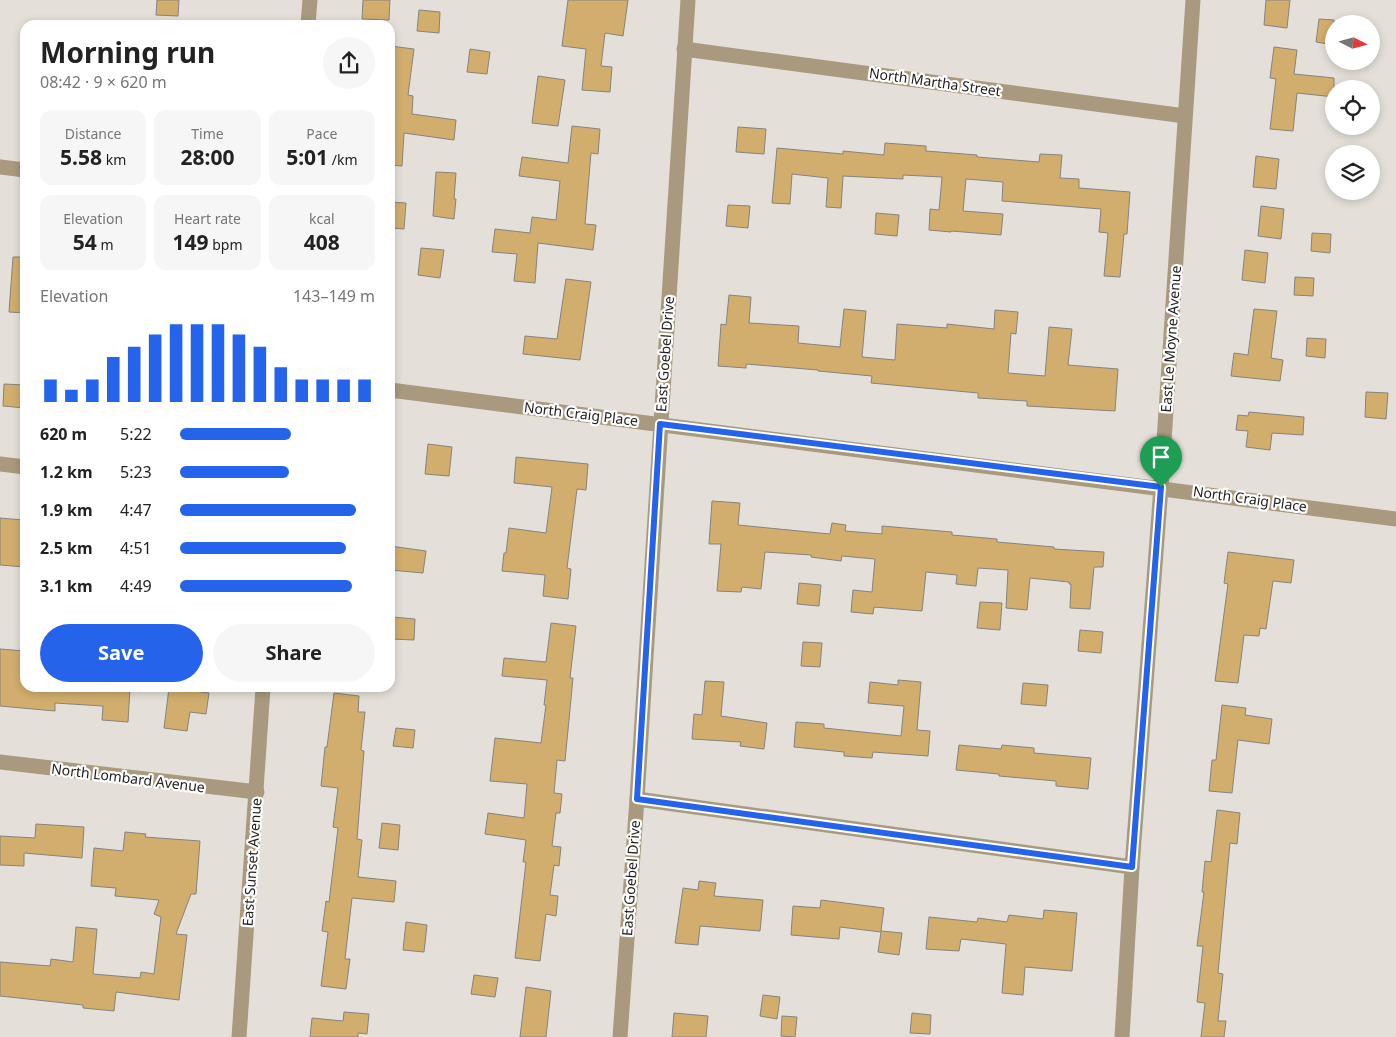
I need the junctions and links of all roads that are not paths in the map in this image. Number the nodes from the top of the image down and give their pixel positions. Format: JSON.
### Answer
{"nodes":[{"id":1,"x":310,"y":0,"type":"edge"},
{"id":2,"x":688,"y":0,"type":"edge"},
{"id":3,"x":1194,"y":0,"type":"edge"},
{"id":4,"x":308,"y":20,"type":"edge"},
{"id":5,"x":684,"y":49,"type":"junction"},
{"id":6,"x":1185,"y":116,"type":"junction"},
{"id":7,"x":0,"y":167,"type":"edge"},
{"id":8,"x":20,"y":169,"type":"edge"},
{"id":9,"x":395,"y":391,"type":"edge"},
{"id":10,"x":660,"y":424,"type":"junction"},
{"id":11,"x":0,"y":464,"type":"edge"},
{"id":12,"x":20,"y":466,"type":"edge"},
{"id":13,"x":1161,"y":487,"type":"junction"},
{"id":14,"x":1396,"y":519,"type":"edge"},
{"id":15,"x":263,"y":692,"type":"edge"},
{"id":16,"x":0,"y":762,"type":"edge"},
{"id":17,"x":257,"y":792,"type":"junction"},
{"id":18,"x":637,"y":799,"type":"junction"},
{"id":19,"x":1132,"y":867,"type":"junction"},
{"id":20,"x":240,"y":1037,"type":"edge"},
{"id":21,"x":620,"y":1037,"type":"edge"},
{"id":22,"x":1122,"y":1037,"type":"edge"}],
"edges":[{"from":1,"to":4,"type":"street"},
{"from":2,"to":5,"type":"street","name":"East Goebel Drive"},
{"from":3,"to":6,"type":"street","name":"East Le Moyne Avenue"},
{"from":5,"to":6,"type":"street","name":"North Martha Street"},
{"from":5,"to":10,"type":"street","name":"East Goebel Drive"},
{"from":6,"to":13,"type":"street","name":"East Le Moyne Avenue"},
{"from":7,"to":8,"type":"street"},
{"from":9,"to":10,"type":"street","name":"North Craig Place"},
{"from":10,"to":13,"type":"street","name":"North Craig Place"},
{"from":10,"to":18,"type":"street","name":"East Goebel Drive"},
{"from":11,"to":12,"type":"street"},
{"from":13,"to":14,"type":"street","name":"North Craig Place"},
{"from":13,"to":19,"type":"street","name":"East Le Moyne Avenue"},
{"from":15,"to":17,"type":"street","name":"East Sunset Avenue"},
{"from":16,"to":17,"type":"street","name":"North Lombard Avenue"},
{"from":17,"to":20,"type":"street","name":"East Sunset Avenue"},
{"from":18,"to":19,"type":"street"},
{"from":18,"to":21,"type":"street","name":"East Goebel Drive"},
{"from":19,"to":22,"type":"street","name":"East Le Moyne Avenue"}]}
